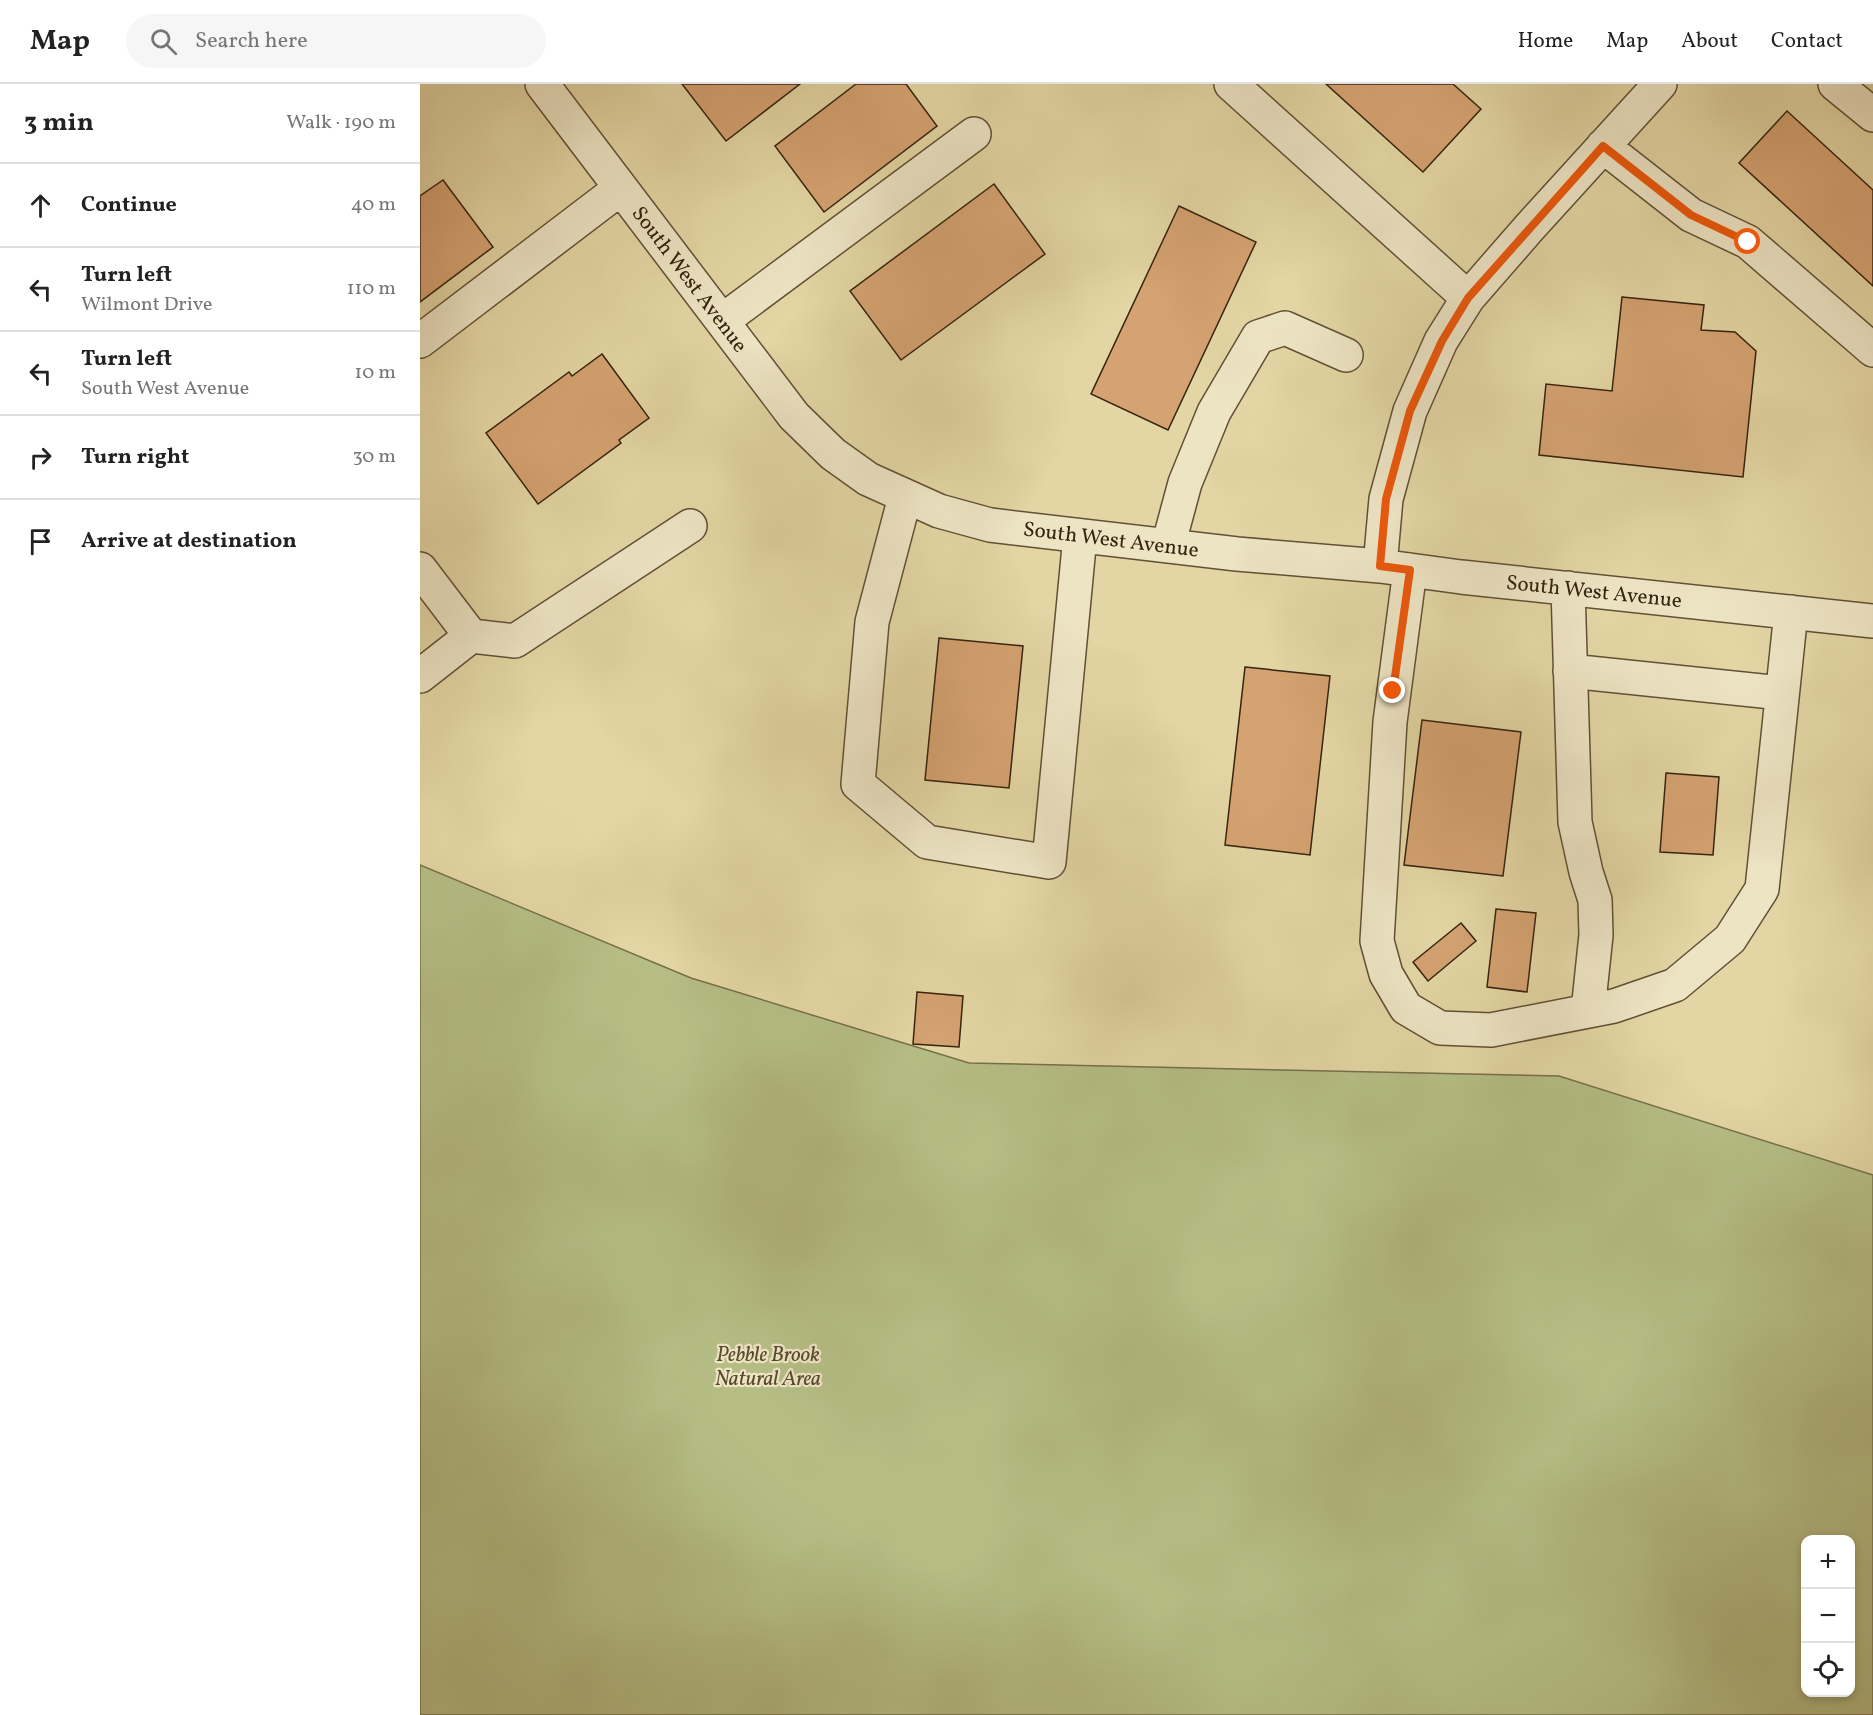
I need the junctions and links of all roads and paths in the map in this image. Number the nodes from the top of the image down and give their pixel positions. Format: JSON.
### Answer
{"nodes":[{"id":1,"x":542,"y":84,"type":"edge"},
{"id":2,"x":1231,"y":84,"type":"edge"},
{"id":3,"x":1660,"y":84,"type":"edge"},
{"id":4,"x":1835,"y":84,"type":"edge"},
{"id":5,"x":1873,"y":115,"type":"edge"},
{"id":6,"x":974,"y":134,"type":"dead end"},
{"id":7,"x":1603,"y":146,"type":"junction"},
{"id":8,"x":621,"y":188,"type":"junction"},
{"id":9,"x":1468,"y":298,"type":"junction"},
{"id":10,"x":722,"y":321,"type":"junction"},
{"id":11,"x":420,"y":341,"type":"edge"},
{"id":12,"x":1873,"y":350,"type":"edge"},
{"id":13,"x":1346,"y":355,"type":"dead end"},
{"id":14,"x":905,"y":497,"type":"junction"},
{"id":15,"x":690,"y":526,"type":"dead end"},
{"id":16,"x":1080,"y":536,"type":"junction"},
{"id":17,"x":1168,"y":546,"type":"junction"},
{"id":18,"x":1395,"y":568,"type":"junction"},
{"id":19,"x":420,"y":569,"type":"edge"},
{"id":20,"x":1568,"y":588,"type":"junction"},
{"id":21,"x":1791,"y":612,"type":"junction"},
{"id":22,"x":1873,"y":621,"type":"edge"},
{"id":23,"x":471,"y":636,"type":"junction"},
{"id":24,"x":1570,"y":671,"type":"junction"},
{"id":25,"x":420,"y":676,"type":"edge"},
{"id":26,"x":1782,"y":693,"type":"junction"},
{"id":27,"x":1588,"y":1011,"type":"junction"}],
"edges":[{"from":1,"to":8,"type":"street","name":"South West Avenue"},
{"from":2,"to":9,"type":"street"},
{"from":3,"to":7,"type":"street"},
{"from":4,"to":5,"type":"street"},
{"from":6,"to":10,"type":"street"},
{"from":7,"to":9,"type":"street"},
{"from":7,"to":12,"type":"street"},
{"from":8,"to":10,"type":"street","name":"South West Avenue"},
{"from":8,"to":11,"type":"street"},
{"from":9,"to":18,"type":"street"},
{"from":10,"to":14,"type":"street","name":"South West Avenue"},
{"from":13,"to":17,"type":"street"},
{"from":14,"to":16,"type":"street","name":"South West Avenue"},
{"from":14,"to":16,"type":"street"},
{"from":15,"to":23,"type":"street"},
{"from":16,"to":17,"type":"street","name":"South West Avenue"},
{"from":17,"to":18,"type":"street","name":"South West Avenue"},
{"from":18,"to":20,"type":"street","name":"South West Avenue"},
{"from":18,"to":27,"type":"street"},
{"from":19,"to":23,"type":"street"},
{"from":20,"to":21,"type":"street","name":"South West Avenue"},
{"from":20,"to":24,"type":"street"},
{"from":21,"to":22,"type":"street","name":"South West Avenue"},
{"from":21,"to":26,"type":"street"},
{"from":23,"to":25,"type":"street"},
{"from":24,"to":26,"type":"street"},
{"from":24,"to":27,"type":"street"},
{"from":26,"to":27,"type":"street"}]}
